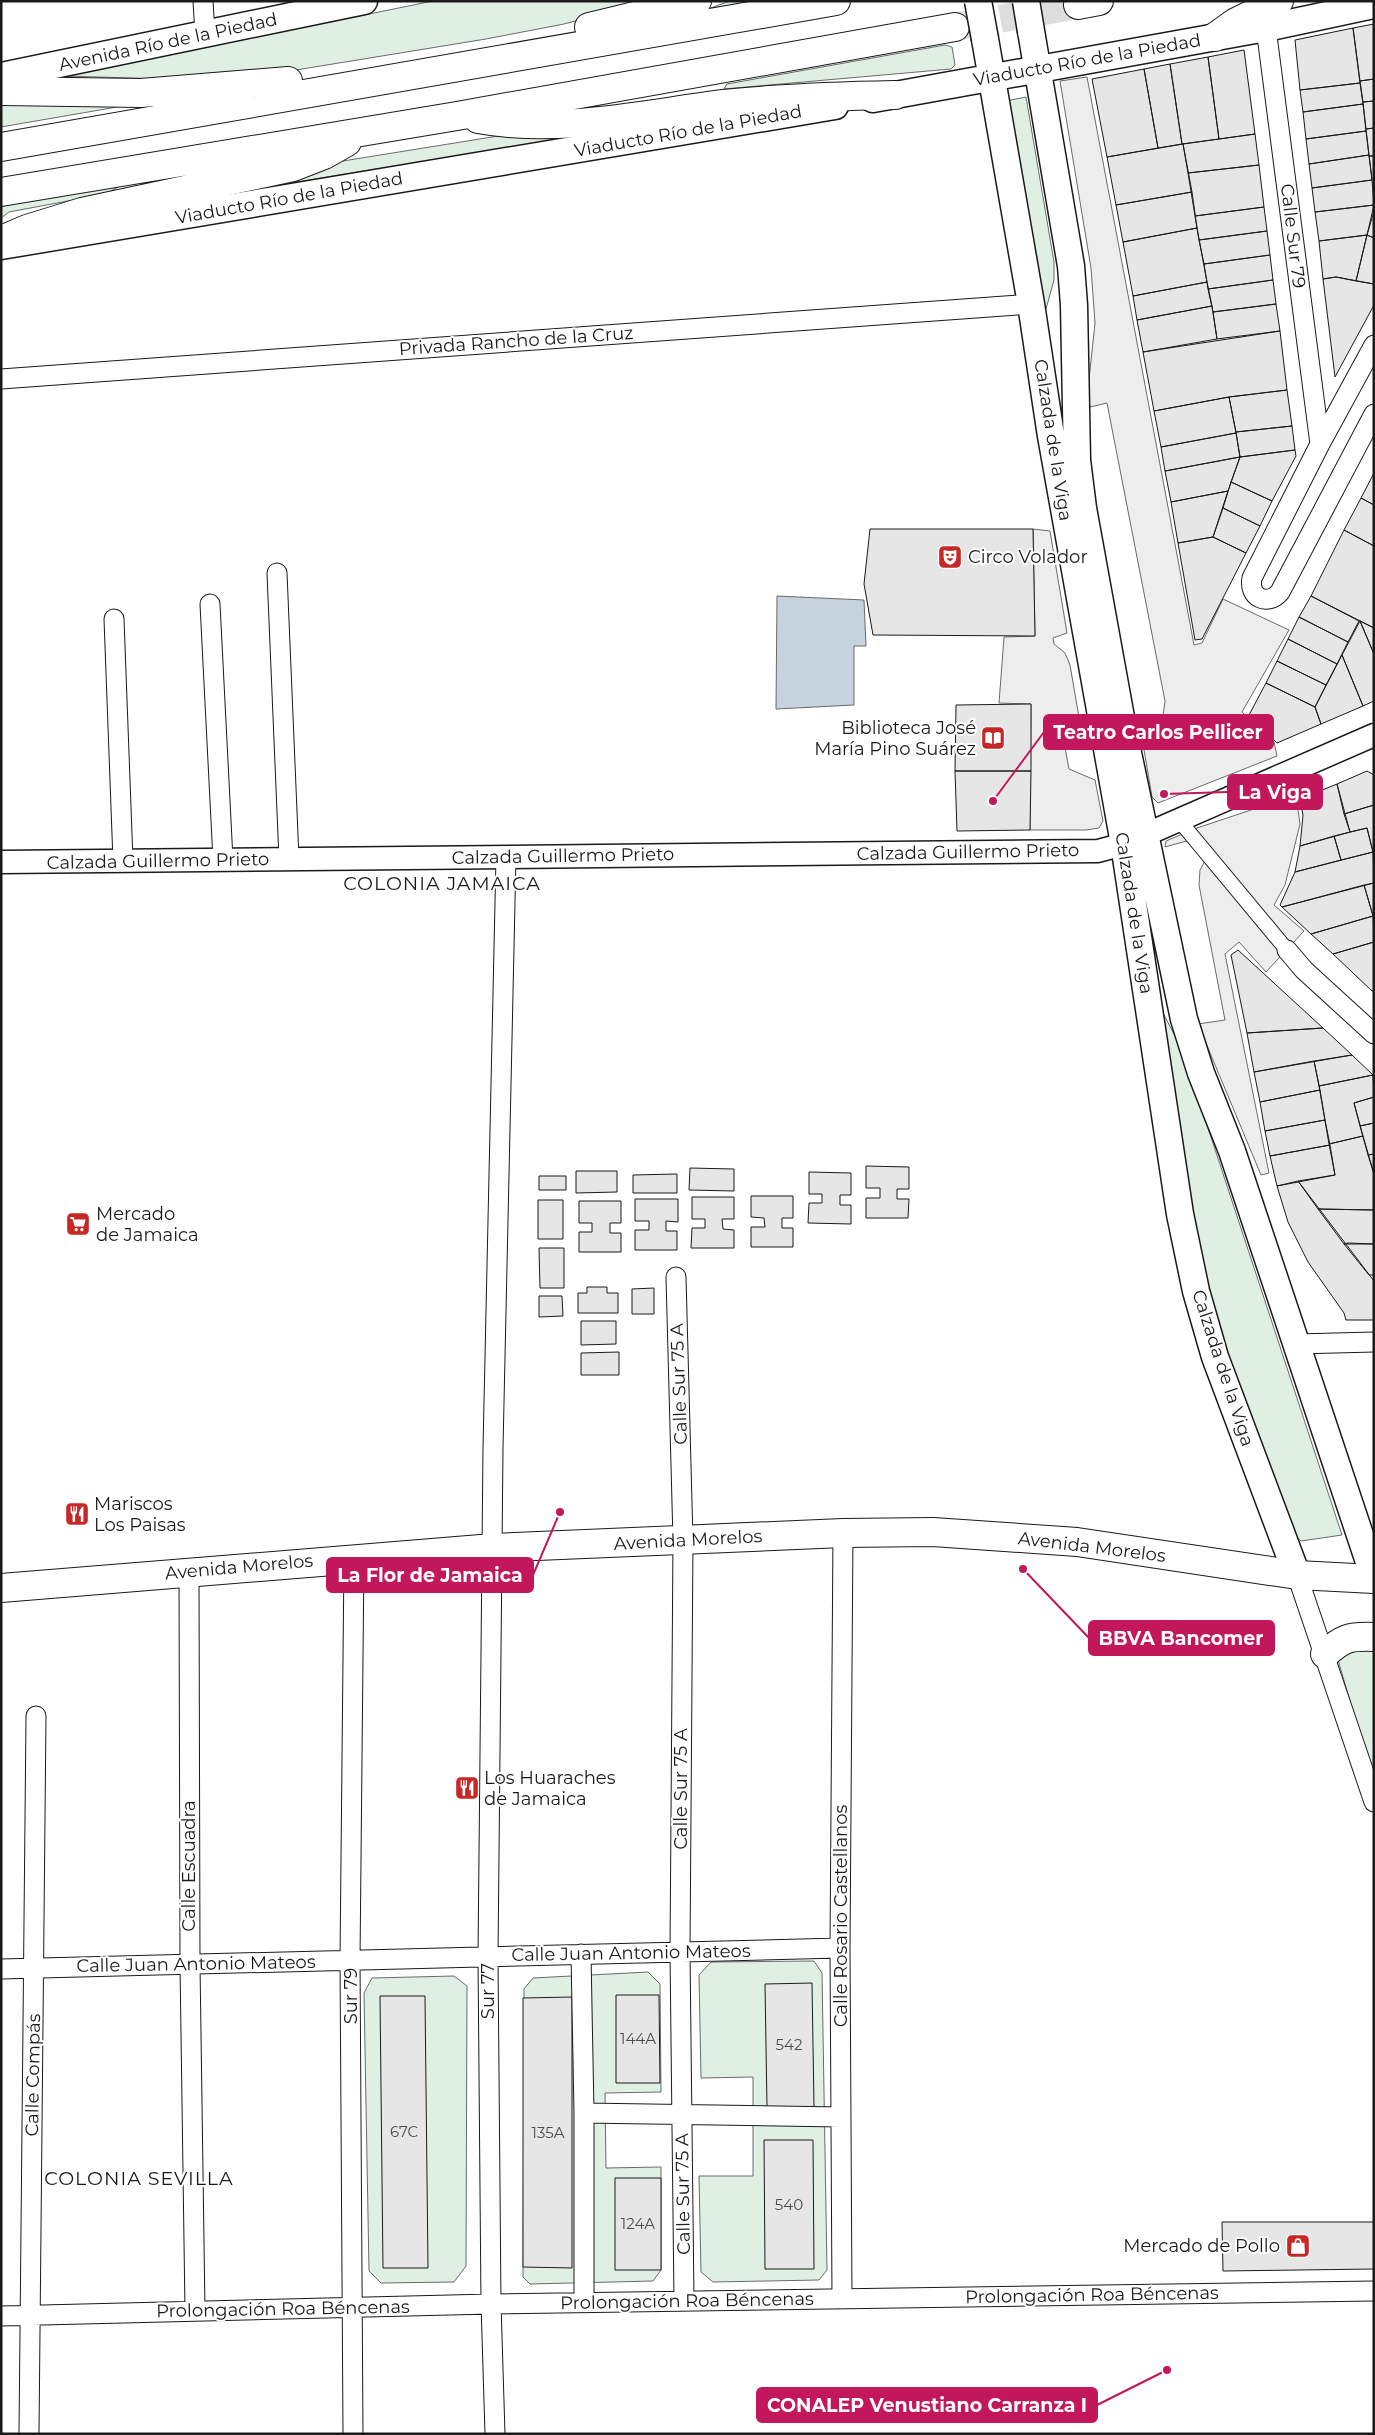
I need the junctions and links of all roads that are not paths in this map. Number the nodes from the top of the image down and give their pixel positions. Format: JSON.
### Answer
{"nodes":[{"id":1,"x":203,"y":1,"type":"edge"},
{"id":2,"x":364,"y":1,"type":"edge"},
{"id":3,"x":697,"y":1,"type":"edge"},
{"id":4,"x":836,"y":1,"type":"edge"},
{"id":5,"x":978,"y":1,"type":"edge"},
{"id":6,"x":1026,"y":1,"type":"edge"},
{"id":7,"x":1279,"y":1,"type":"edge"},
{"id":8,"x":1374,"y":5,"type":"edge"},
{"id":9,"x":955,"y":27,"type":"tunnel mouth"},
{"id":10,"x":1266,"y":28,"type":"junction"},
{"id":11,"x":205,"y":34,"type":"junction"},
{"id":12,"x":1215,"y":37,"type":"junction"},
{"id":13,"x":490,"y":62,"type":"junction"},
{"id":14,"x":1038,"y":68,"type":"junction"},
{"id":15,"x":1,"y":76,"type":"edge"},
{"id":16,"x":992,"y":77,"type":"junction"},
{"id":17,"x":392,"y":80,"type":"junction"},
{"id":18,"x":1,"y":91,"type":"edge"},
{"id":19,"x":895,"y":95,"type":"junction"},
{"id":20,"x":457,"y":116,"type":"junction"},
{"id":21,"x":363,"y":132,"type":"junction"},
{"id":22,"x":1,"y":147,"type":"edge"},
{"id":23,"x":1,"y":192,"type":"edge"},
{"id":24,"x":1,"y":240,"type":"edge"},
{"id":25,"x":1,"y":246,"type":"edge"},
{"id":26,"x":1031,"y":304,"type":"junction"},
{"id":27,"x":1374,"y":345,"type":"edge"},
{"id":28,"x":1075,"y":374,"type":"junction"},
{"id":29,"x":1,"y":379,"type":"edge"},
{"id":30,"x":1374,"y":414,"type":"edge"},
{"id":31,"x":1320,"y":444,"type":"junction"},
{"id":32,"x":1055,"y":460,"type":"junction"},
{"id":33,"x":277,"y":572,"type":"dead end"},
{"id":34,"x":210,"y":604,"type":"dead end"},
{"id":35,"x":114,"y":619,"type":"dead end"},
{"id":36,"x":1374,"y":734,"type":"edge"},
{"id":37,"x":1178,"y":820,"type":"junction"},
{"id":38,"x":1134,"y":840,"type":"junction"},
{"id":39,"x":506,"y":857,"type":"junction"},
{"id":40,"x":289,"y":859,"type":"junction"},
{"id":41,"x":223,"y":860,"type":"junction"},
{"id":42,"x":124,"y":861,"type":"junction"},
{"id":43,"x":1,"y":862,"type":"edge"},
{"id":44,"x":1140,"y":949,"type":"junction"},
{"id":45,"x":1287,"y":950,"type":"joint"},
{"id":46,"x":1374,"y":1034,"type":"edge"},
{"id":47,"x":1201,"y":1074,"type":"junction"},
{"id":48,"x":676,"y":1277,"type":"dead end"},
{"id":49,"x":1374,"y":1342,"type":"edge"},
{"id":50,"x":1296,"y":1344,"type":"junction"},
{"id":51,"x":843,"y":1533,"type":"junction"},
{"id":52,"x":683,"y":1540,"type":"junction"},
{"id":53,"x":493,"y":1548,"type":"junction"},
{"id":54,"x":354,"y":1558,"type":"junction"},
{"id":55,"x":189,"y":1571,"type":"junction"},
{"id":56,"x":1297,"y":1575,"type":"junction"},
{"id":57,"x":1374,"y":1578,"type":"edge"},
{"id":58,"x":1,"y":1588,"type":"edge"},
{"id":59,"x":1374,"y":1637,"type":"edge"},
{"id":60,"x":1325,"y":1654,"type":"junction"},
{"id":61,"x":36,"y":1716,"type":"dead end"},
{"id":62,"x":1374,"y":1802,"type":"edge"},
{"id":63,"x":840,"y":1948,"type":"junction"},
{"id":64,"x":680,"y":1952,"type":"junction"},
{"id":65,"x":582,"y":1954,"type":"junction"},
{"id":66,"x":488,"y":1957,"type":"junction"},
{"id":67,"x":350,"y":1960,"type":"junction"},
{"id":68,"x":190,"y":1964,"type":"junction"},
{"id":69,"x":1,"y":1968,"type":"edge"},
{"id":70,"x":35,"y":1968,"type":"junction"},
{"id":71,"x":584,"y":2113,"type":"junction"},
{"id":72,"x":682,"y":2114,"type":"junction"},
{"id":73,"x":841,"y":2117,"type":"junction"},
{"id":74,"x":1374,"y":2291,"type":"edge"},
{"id":75,"x":842,"y":2298,"type":"junction"},
{"id":76,"x":684,"y":2301,"type":"junction"},
{"id":77,"x":584,"y":2302,"type":"junction"},
{"id":78,"x":491,"y":2304,"type":"junction"},
{"id":79,"x":353,"y":2307,"type":"junction"},
{"id":80,"x":195,"y":2311,"type":"junction"},
{"id":81,"x":31,"y":2315,"type":"junction"},
{"id":82,"x":1,"y":2316,"type":"edge"},
{"id":83,"x":29,"y":2434,"type":"edge"},
{"id":84,"x":353,"y":2434,"type":"edge"},
{"id":85,"x":496,"y":2434,"type":"edge"}],
"edges":[{"from":1,"to":11,"type":"street"},
{"from":2,"to":11,"type":"main road","name":"Avenida Río de la Piedad"},
{"from":3,"to":13,"type":"main road"},
{"from":4,"to":13,"type":"main road"},
{"from":5,"to":16,"type":"main road","name":"Calzada de la Viga","bridge":true},
{"from":6,"to":14,"type":"main road","name":"Calzada de la Viga","bridge":true},
{"from":7,"to":12,"type":"main road"},
{"from":8,"to":10,"type":"main road","name":"Viaducto Río de la Piedad"},
{"from":9,"to":20,"type":"main road"},
{"from":10,"to":12,"type":"main road","name":"Viaducto Río de la Piedad"},
{"from":10,"to":31,"type":"street","name":"Calle Sur 79"},
{"from":11,"to":15,"type":"main road","name":"Avenida Río de la Piedad"},
{"from":12,"to":14,"type":"main road","name":"Viaducto Río de la Piedad"},
{"from":13,"to":17,"type":"main road"},
{"from":14,"to":16,"type":"main road","name":"Viaducto Río de la Piedad"},
{"from":14,"to":28,"type":"main road","name":"Calzada de la Viga"},
{"from":16,"to":19,"type":"main road","name":"Viaducto Río de la Piedad"},
{"from":16,"to":26,"type":"main road","name":"Calzada de la Viga"},
{"from":17,"to":18,"type":"main road"},
{"from":17,"to":22,"type":"main road"},
{"from":19,"to":20,"type":"main road"},
{"from":19,"to":25,"type":"main road","name":"Viaducto Río de la Piedad"},
{"from":20,"to":21,"type":"main road"},
{"from":21,"to":23,"type":"main road"},
{"from":21,"to":24,"type":"main road"},
{"from":26,"to":29,"type":"street","name":"Privada Rancho de la Cruz"},
{"from":26,"to":32,"type":"main road","name":"Calzada de la Viga"},
{"from":27,"to":31,"type":"street"},
{"from":28,"to":32,"type":"main road"},
{"from":28,"to":38,"type":"main road","name":"Calzada de la Viga"},
{"from":30,"to":31,"type":"street"},
{"from":32,"to":38,"type":"main road","name":"Calzada de la Viga"},
{"from":33,"to":40,"type":"street"},
{"from":34,"to":41,"type":"street"},
{"from":35,"to":42,"type":"street"},
{"from":36,"to":37,"type":"street","name":"Calzada Guillermo Prieto"},
{"from":37,"to":38,"type":"street","name":"Calzada Guillermo Prieto"},
{"from":37,"to":45,"type":"street"},
{"from":38,"to":39,"type":"street","name":"Calzada Guillermo Prieto"},
{"from":38,"to":44,"type":"main road","name":"Calzada de la Viga"},
{"from":38,"to":47,"type":"main road","name":"Calzada de la Viga"},
{"from":39,"to":40,"type":"street","name":"Calzada Guillermo Prieto"},
{"from":39,"to":53,"type":"street","name":"Sur 77"},
{"from":40,"to":41,"type":"street","name":"Calzada Guillermo Prieto"},
{"from":41,"to":42,"type":"street","name":"Calzada Guillermo Prieto"},
{"from":42,"to":43,"type":"street","name":"Calzada Guillermo Prieto"},
{"from":44,"to":47,"type":"main road"},
{"from":44,"to":56,"type":"main road","name":"Calzada de la Viga"},
{"from":45,"to":46,"type":"street"},
{"from":47,"to":50,"type":"main road","name":"Calzada de la Viga"},
{"from":48,"to":52,"type":"street","name":"Calle Sur 75 A"},
{"from":49,"to":50,"type":"street"},
{"from":50,"to":57,"type":"main road","name":"Calzada de la Viga"},
{"from":51,"to":52,"type":"main road","name":"Avenida Morelos"},
{"from":51,"to":56,"type":"main road","name":"Avenida Morelos"},
{"from":51,"to":63,"type":"street","name":"Calle Rosario Castellanos"},
{"from":52,"to":53,"type":"main road","name":"Avenida Morelos"},
{"from":52,"to":64,"type":"street","name":"Calle Sur 75 A"},
{"from":53,"to":54,"type":"main road","name":"Avenida Morelos"},
{"from":53,"to":66,"type":"street","name":"Sur 77"},
{"from":54,"to":55,"type":"main road","name":"Avenida Morelos"},
{"from":54,"to":67,"type":"street","name":"Sur 79"},
{"from":55,"to":58,"type":"main road","name":"Avenida Morelos"},
{"from":55,"to":68,"type":"street","name":"Calle Escuadra"},
{"from":56,"to":57,"type":"main road","name":"Avenida Morelos"},
{"from":56,"to":60,"type":"street","name":"Calzada de la Viga"},
{"from":59,"to":60,"type":"main road"},
{"from":60,"to":62,"type":"street","name":"Calzada de la Viga"},
{"from":61,"to":70,"type":"street","name":"Calle Compás"},
{"from":63,"to":64,"type":"street","name":"Calle Juan Antonio Mateos"},
{"from":63,"to":73,"type":"street","name":"Calle Rosario Castellanos"},
{"from":64,"to":65,"type":"street","name":"Calle Juan Antonio Mateos"},
{"from":64,"to":72,"type":"street","name":"Calle Sur 75 A"},
{"from":65,"to":66,"type":"street","name":"Calle Juan Antonio Mateos"},
{"from":65,"to":71,"type":"street"},
{"from":66,"to":67,"type":"street","name":"Calle Juan Antonio Mateos"},
{"from":66,"to":78,"type":"street","name":"Sur 77"},
{"from":67,"to":68,"type":"street","name":"Calle Juan Antonio Mateos"},
{"from":67,"to":79,"type":"street","name":"Sur 79"},
{"from":68,"to":70,"type":"street","name":"Calle Juan Antonio Mateos"},
{"from":68,"to":80,"type":"street","name":"Calle Escuadra"},
{"from":69,"to":70,"type":"street","name":"Calle Juan Antonio Mateos"},
{"from":70,"to":81,"type":"street","name":"Calle Compás"},
{"from":71,"to":72,"type":"street"},
{"from":71,"to":77,"type":"street"},
{"from":72,"to":73,"type":"street"},
{"from":72,"to":76,"type":"street","name":"Calle Sur 75 A"},
{"from":73,"to":75,"type":"street","name":"Calle Rosario Castellanos"},
{"from":74,"to":75,"type":"street","name":"Prolongación Roa Béncenas"},
{"from":75,"to":76,"type":"street","name":"Prolongación Roa Béncenas"},
{"from":76,"to":77,"type":"street","name":"Prolongación Roa Béncenas"},
{"from":77,"to":78,"type":"street","name":"Prolongación Roa Béncenas"},
{"from":78,"to":79,"type":"street","name":"Prolongación Roa Béncenas"},
{"from":78,"to":85,"type":"street","name":"Sur 77"},
{"from":79,"to":80,"type":"street","name":"Prolongación Roa Béncenas"},
{"from":79,"to":84,"type":"street","name":"Sur 79"},
{"from":80,"to":81,"type":"street","name":"Prolongación Roa Béncenas"},
{"from":81,"to":82,"type":"street","name":"Prolongación Roa Béncenas"},
{"from":81,"to":83,"type":"street","name":"Calle Compás"}]}
